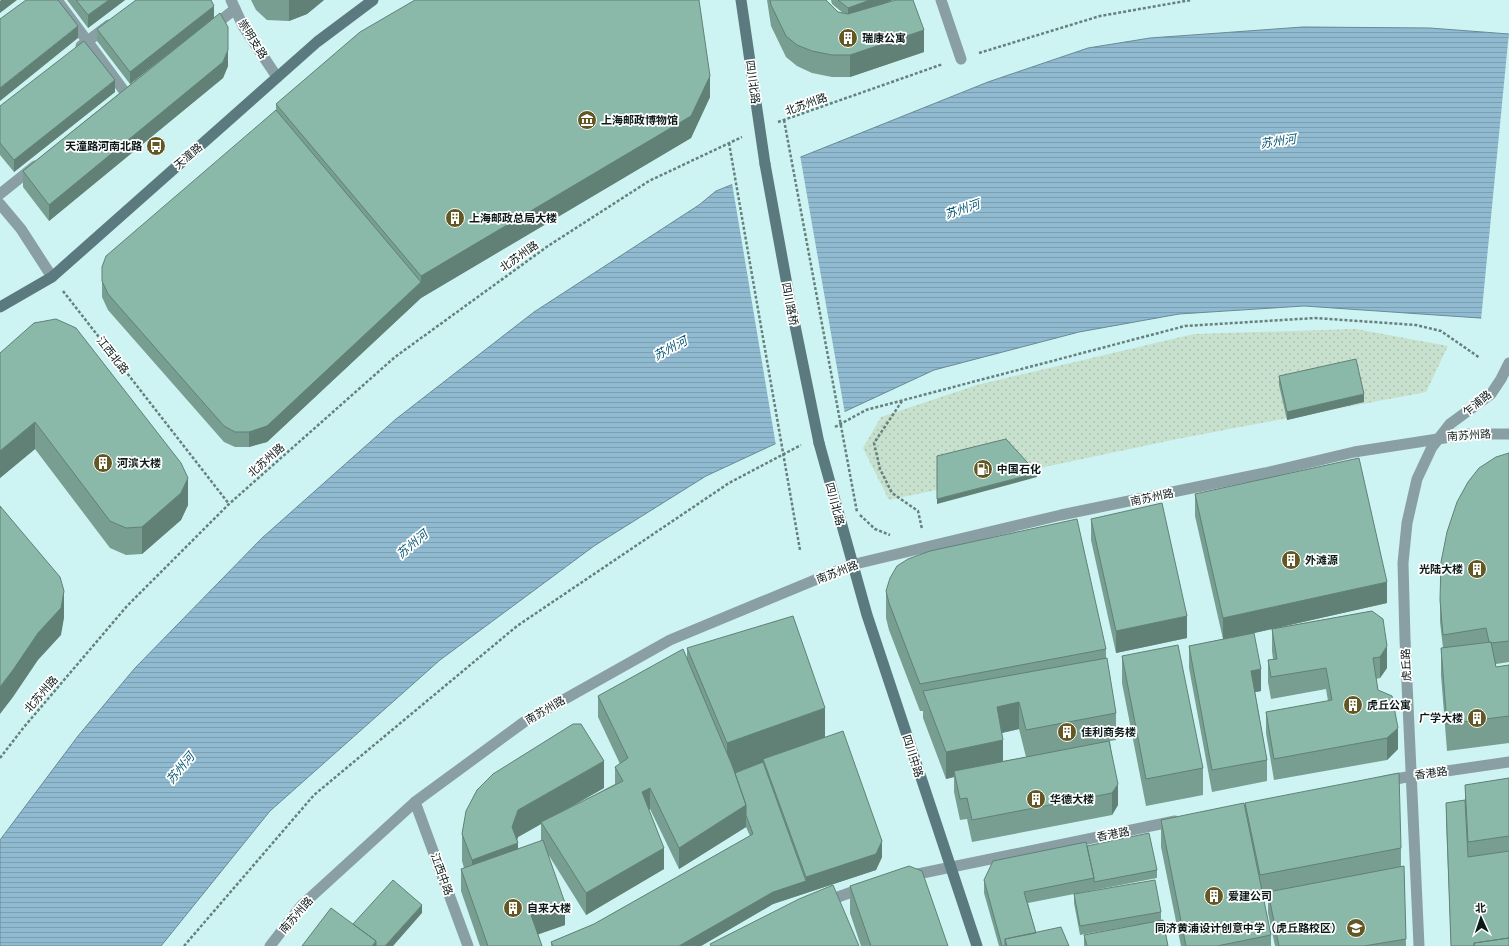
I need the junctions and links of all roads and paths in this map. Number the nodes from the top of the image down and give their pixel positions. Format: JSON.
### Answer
{"nodes":[{"id":1,"x":57,"y":0,"type":"edge"},
{"id":2,"x":373,"y":0,"type":"edge"},
{"id":3,"x":741,"y":0,"type":"edge"},
{"id":4,"x":941,"y":0,"type":"edge"},
{"id":5,"x":1191,"y":0,"type":"edge"},
{"id":6,"x":233,"y":4,"type":"edge"},
{"id":7,"x":117,"y":18,"type":"edge"},
{"id":8,"x":199,"y":37,"type":"edge"},
{"id":9,"x":87,"y":41,"type":"junction"},
{"id":10,"x":75,"y":51,"type":"edge"},
{"id":11,"x":961,"y":59,"type":"junction"},
{"id":12,"x":277,"y":77,"type":"junction"},
{"id":13,"x":139,"y":85,"type":"edge"},
{"id":14,"x":127,"y":94,"type":"junction"},
{"id":15,"x":115,"y":104,"type":"edge"},
{"id":16,"x":784,"y":120,"type":"junction"},
{"id":17,"x":760,"y":128,"type":"junction"},
{"id":18,"x":729,"y":143,"type":"junction"},
{"id":19,"x":42,"y":161,"type":"edge"},
{"id":20,"x":765,"y":164,"type":"joint"},
{"id":21,"x":0,"y":194,"type":"edge"},
{"id":22,"x":0,"y":204,"type":"edge"},
{"id":23,"x":52,"y":277,"type":"junction"},
{"id":24,"x":0,"y":307,"type":"edge"},
{"id":25,"x":1480,"y":358,"type":"dead end"},
{"id":26,"x":1509,"y":363,"type":"edge"},
{"id":27,"x":902,"y":401,"type":"junction"},
{"id":28,"x":832,"y":428,"type":"dead end"},
{"id":29,"x":1509,"y":434,"type":"edge"},
{"id":30,"x":1438,"y":438,"type":"junction"},
{"id":31,"x":804,"y":443,"type":"dead end"},
{"id":32,"x":819,"y":443,"type":"joint"},
{"id":33,"x":229,"y":504,"type":"junction"},
{"id":34,"x":923,"y":533,"type":"dead end"},
{"id":35,"x":895,"y":537,"type":"dead end"},
{"id":36,"x":800,"y":550,"type":"dead end"},
{"id":37,"x":851,"y":564,"type":"junction"},
{"id":38,"x":0,"y":758,"type":"edge"},
{"id":39,"x":1509,"y":762,"type":"edge"},
{"id":40,"x":1412,"y":776,"type":"junction"},
{"id":41,"x":1373,"y":783,"type":"edge"},
{"id":42,"x":415,"y":802,"type":"junction"},
{"id":43,"x":1188,"y":818,"type":"edge"},
{"id":44,"x":950,"y":866,"type":"junction"},
{"id":45,"x":900,"y":877,"type":"edge"},
{"id":46,"x":873,"y":885,"type":"edge"},
{"id":47,"x":810,"y":907,"type":"edge"},
{"id":48,"x":184,"y":946,"type":"edge"},
{"id":49,"x":270,"y":946,"type":"edge"},
{"id":50,"x":468,"y":946,"type":"edge"},
{"id":51,"x":977,"y":946,"type":"edge"},
{"id":52,"x":1419,"y":946,"type":"edge"}],
"edges":[{"from":1,"to":9,"type":"street"},
{"from":2,"to":12,"type":"main road","name":"天潼路"},
{"from":3,"to":17,"type":"main road","name":"四川北路"},
{"from":4,"to":11,"type":"street"},
{"from":5,"to":11,"type":"path","name":"北苏州路"},
{"from":6,"to":8,"type":"street"},
{"from":6,"to":12,"type":"street","name":"崇明支路"},
{"from":7,"to":9,"type":"street"},
{"from":9,"to":10,"type":"street"},
{"from":9,"to":14,"type":"street"},
{"from":11,"to":16,"type":"path","name":"北苏州路"},
{"from":12,"to":23,"type":"main road","name":"天潼路"},
{"from":13,"to":14,"type":"street"},
{"from":14,"to":15,"type":"street"},
{"from":16,"to":17,"type":"path","name":"北苏州路"},
{"from":16,"to":35,"type":"path","bridge":true},
{"from":17,"to":18,"type":"path","name":"北苏州路"},
{"from":17,"to":20,"type":"main road","name":"四川北路"},
{"from":18,"to":33,"type":"path","name":"北苏州路"},
{"from":18,"to":36,"type":"path","bridge":true},
{"from":19,"to":21,"type":"street"},
{"from":20,"to":32,"type":"main road","name":"四川路桥","bridge":true},
{"from":22,"to":23,"type":"street"},
{"from":23,"to":24,"type":"main road","name":"天潼路"},
{"from":23,"to":33,"type":"path","name":"江西北路"},
{"from":25,"to":27,"type":"path"},
{"from":26,"to":30,"type":"street","name":"乍浦路"},
{"from":27,"to":28,"type":"path"},
{"from":27,"to":34,"type":"path"},
{"from":29,"to":30,"type":"street","name":"南苏州路"},
{"from":30,"to":37,"type":"street","name":"南苏州路"},
{"from":30,"to":40,"type":"street","name":"虎丘路"},
{"from":31,"to":48,"type":"path"},
{"from":32,"to":37,"type":"main road","name":"四川北路"},
{"from":33,"to":38,"type":"path","name":"北苏州路"},
{"from":37,"to":42,"type":"street","name":"南苏州路"},
{"from":37,"to":44,"type":"main road","name":"四川中路"},
{"from":39,"to":40,"type":"street","name":"香港路"},
{"from":40,"to":41,"type":"street","name":"香港路"},
{"from":40,"to":52,"type":"street","name":"虎丘路"},
{"from":42,"to":49,"type":"street","name":"南苏州路"},
{"from":42,"to":50,"type":"street","name":"江西中路"},
{"from":43,"to":44,"type":"street","name":"香港路"},
{"from":44,"to":45,"type":"street","name":"香港路"},
{"from":44,"to":51,"type":"main road","name":"四川中路"},
{"from":46,"to":47,"type":"street"}]}
